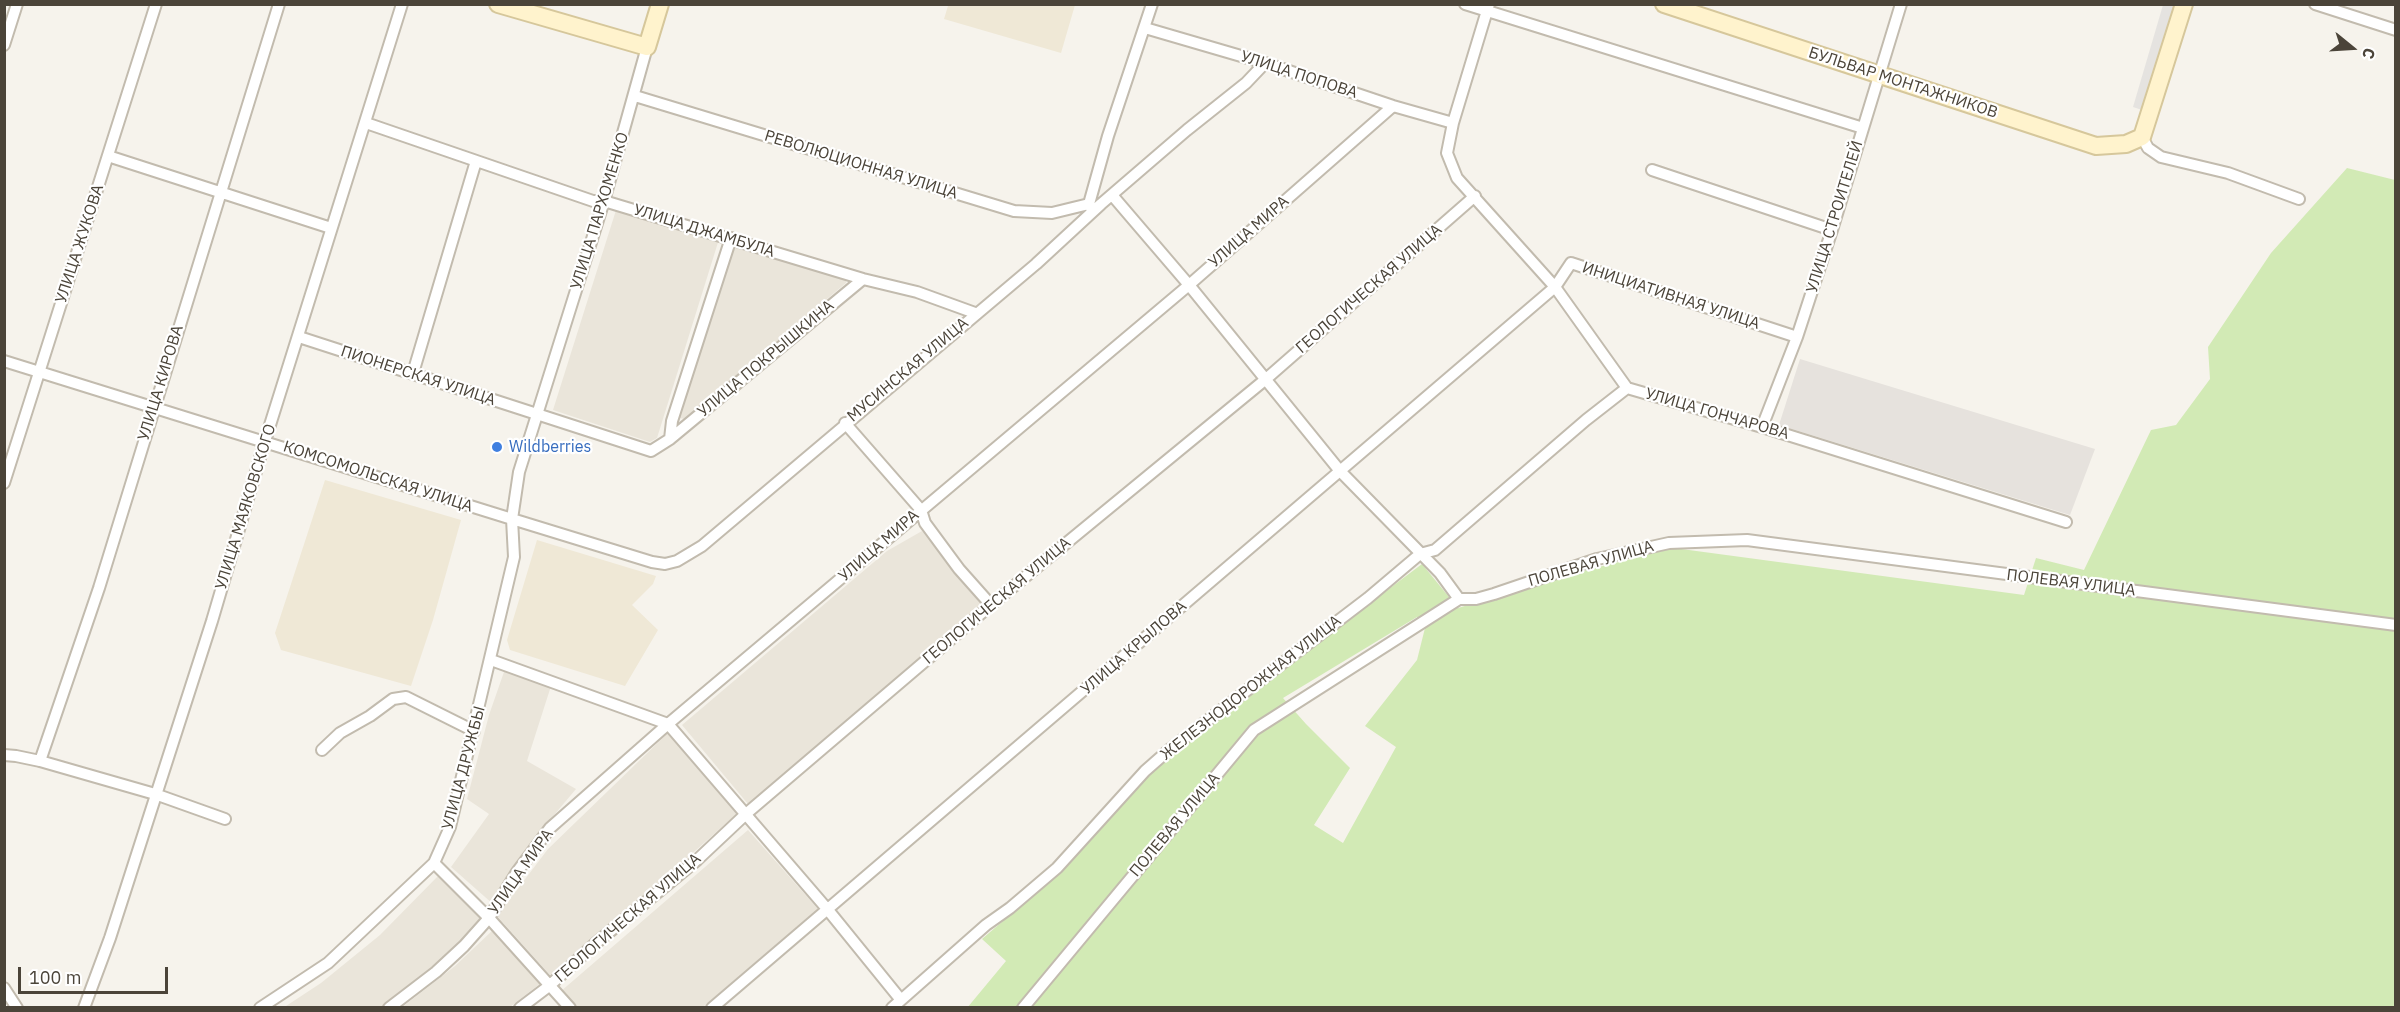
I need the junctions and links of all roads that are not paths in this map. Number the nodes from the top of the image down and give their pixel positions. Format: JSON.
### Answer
{"nodes":[{"id":1,"x":17,"y":4,"type":"edge"},
{"id":2,"x":156,"y":4,"type":"edge"},
{"id":3,"x":279,"y":4,"type":"edge"},
{"id":4,"x":402,"y":4,"type":"edge"},
{"id":5,"x":498,"y":4,"type":"edge"},
{"id":6,"x":660,"y":4,"type":"edge"},
{"id":7,"x":1152,"y":4,"type":"edge"},
{"id":8,"x":1465,"y":4,"type":"edge"},
{"id":9,"x":1664,"y":4,"type":"edge"},
{"id":10,"x":1901,"y":4,"type":"edge"},
{"id":11,"x":2184,"y":4,"type":"edge"},
{"id":12,"x":2315,"y":4,"type":"edge"},
{"id":13,"x":1487,"y":8,"type":"edge"},
{"id":14,"x":1145,"y":28,"type":"junction"},
{"id":15,"x":2396,"y":30,"type":"edge"},
{"id":16,"x":4,"y":45,"type":"edge"},
{"id":17,"x":647,"y":47,"type":"junction"},
{"id":18,"x":1265,"y":63,"type":"junction"},
{"id":19,"x":1880,"y":75,"type":"junction"},
{"id":20,"x":635,"y":96,"type":"junction"},
{"id":21,"x":1393,"y":106,"type":"junction"},
{"id":22,"x":366,"y":123,"type":"junction"},
{"id":23,"x":1453,"y":123,"type":"junction"},
{"id":24,"x":1863,"y":128,"type":"junction"},
{"id":25,"x":2142,"y":137,"type":"junction"},
{"id":26,"x":108,"y":156,"type":"junction"},
{"id":27,"x":476,"y":161,"type":"junction"},
{"id":28,"x":1652,"y":170,"type":"dead end"},
{"id":29,"x":219,"y":193,"type":"junction"},
{"id":30,"x":1112,"y":195,"type":"junction"},
{"id":31,"x":1474,"y":196,"type":"junction"},
{"id":32,"x":2299,"y":199,"type":"dead end"},
{"id":33,"x":604,"y":201,"type":"junction"},
{"id":34,"x":1091,"y":207,"type":"junction"},
{"id":35,"x":331,"y":228,"type":"junction"},
{"id":36,"x":1832,"y":230,"type":"junction"},
{"id":37,"x":731,"y":238,"type":"junction"},
{"id":38,"x":863,"y":279,"type":"junction"},
{"id":39,"x":1189,"y":285,"type":"junction"},
{"id":40,"x":1555,"y":287,"type":"junction"},
{"id":41,"x":975,"y":313,"type":"junction"},
{"id":42,"x":299,"y":337,"type":"junction"},
{"id":43,"x":1797,"y":337,"type":"junction"},
{"id":44,"x":4,"y":361,"type":"edge"},
{"id":45,"x":39,"y":371,"type":"junction"},
{"id":46,"x":413,"y":373,"type":"junction"},
{"id":47,"x":1266,"y":379,"type":"junction"},
{"id":48,"x":1627,"y":388,"type":"junction"},
{"id":49,"x":154,"y":406,"type":"junction"},
{"id":50,"x":537,"y":416,"type":"junction"},
{"id":51,"x":845,"y":423,"type":"junction"},
{"id":52,"x":1762,"y":427,"type":"junction"},
{"id":53,"x":670,"y":439,"type":"junction"},
{"id":54,"x":265,"y":441,"type":"junction"},
{"id":55,"x":1340,"y":471,"type":"junction"},
{"id":56,"x":4,"y":483,"type":"edge"},
{"id":57,"x":921,"y":510,"type":"junction"},
{"id":58,"x":512,"y":519,"type":"junction"},
{"id":59,"x":2066,"y":522,"type":"dead end"},
{"id":60,"x":1420,"y":554,"type":"junction"},
{"id":61,"x":1459,"y":599,"type":"junction"},
{"id":62,"x":991,"y":605,"type":"junction"},
{"id":63,"x":2396,"y":625,"type":"edge"},
{"id":64,"x":491,"y":660,"type":"junction"},
{"id":65,"x":668,"y":724,"type":"junction"},
{"id":66,"x":474,"y":731,"type":"junction"},
{"id":67,"x":322,"y":750,"type":"dead end"},
{"id":68,"x":4,"y":755,"type":"edge"},
{"id":69,"x":40,"y":762,"type":"junction"},
{"id":70,"x":155,"y":794,"type":"junction"},
{"id":71,"x":747,"y":813,"type":"junction"},
{"id":72,"x":225,"y":819,"type":"dead end"},
{"id":73,"x":434,"y":863,"type":"junction"},
{"id":74,"x":828,"y":910,"type":"junction"},
{"id":75,"x":489,"y":918,"type":"junction"},
{"id":76,"x":549,"y":986,"type":"junction"},
{"id":77,"x":4,"y":988,"type":"edge"},
{"id":78,"x":901,"y":1000,"type":"junction"},
{"id":79,"x":17,"y":1008,"type":"edge"},
{"id":80,"x":84,"y":1008,"type":"edge"},
{"id":81,"x":260,"y":1008,"type":"edge"},
{"id":82,"x":389,"y":1008,"type":"edge"},
{"id":83,"x":520,"y":1008,"type":"edge"},
{"id":84,"x":570,"y":1008,"type":"edge"},
{"id":85,"x":712,"y":1008,"type":"edge"},
{"id":86,"x":892,"y":1008,"type":"edge"},
{"id":87,"x":1023,"y":1008,"type":"edge"}],
"edges":[{"from":1,"to":16,"type":"street"},
{"from":2,"to":26,"type":"street","name":"УЛИЦА ЖУКОВА"},
{"from":3,"to":29,"type":"street","name":"УЛИЦА КИРОВА"},
{"from":4,"to":22,"type":"street","name":"УЛИЦА МАЯКОВСКОГО"},
{"from":5,"to":17,"type":"street"},
{"from":6,"to":17,"type":"street","name":"УЛИЦА ПАРХОМЕНКО"},
{"from":7,"to":14,"type":"street"},
{"from":8,"to":13,"type":"street"},
{"from":9,"to":19,"type":"street","name":"БУЛЬВАР МОНТАЖНИКОВ"},
{"from":10,"to":19,"type":"street","name":"УЛИЦА СТРОИТЕЛЕЙ"},
{"from":11,"to":25,"type":"street"},
{"from":12,"to":15,"type":"street"},
{"from":13,"to":23,"type":"street","name":"УЛИЦА ГОНЧАРОВА"},
{"from":13,"to":24,"type":"street"},
{"from":14,"to":18,"type":"street","name":"УЛИЦА ПОПОВА"},
{"from":14,"to":34,"type":"street"},
{"from":17,"to":20,"type":"street","name":"УЛИЦА ПАРХОМЕНКО"},
{"from":18,"to":21,"type":"street","name":"УЛИЦА ПОПОВА"},
{"from":18,"to":30,"type":"street","name":"МУСИНСКАЯ УЛИЦА"},
{"from":19,"to":24,"type":"street","name":"УЛИЦА СТРОИТЕЛЕЙ"},
{"from":19,"to":25,"type":"street","name":"БУЛЬВАР МОНТАЖНИКОВ"},
{"from":20,"to":33,"type":"street","name":"УЛИЦА ПАРХОМЕНКО"},
{"from":20,"to":34,"type":"street","name":"РЕВОЛЮЦИОННАЯ УЛИЦА"},
{"from":21,"to":23,"type":"street","name":"УЛИЦА ПОПОВА"},
{"from":21,"to":39,"type":"street","name":"УЛИЦА МИРА"},
{"from":22,"to":27,"type":"street","name":"УЛИЦА ДЖАМБУЛА"},
{"from":22,"to":35,"type":"street","name":"УЛИЦА МАЯКОВСКОГО"},
{"from":23,"to":31,"type":"street","name":"УЛИЦА ГОНЧАРОВА"},
{"from":24,"to":36,"type":"street","name":"УЛИЦА СТРОИТЕЛЕЙ"},
{"from":25,"to":32,"type":"street"},
{"from":26,"to":29,"type":"street"},
{"from":26,"to":45,"type":"street","name":"УЛИЦА ЖУКОВА"},
{"from":27,"to":33,"type":"street","name":"УЛИЦА ДЖАМБУЛА"},
{"from":27,"to":46,"type":"street"},
{"from":28,"to":36,"type":"street"},
{"from":29,"to":35,"type":"street"},
{"from":29,"to":49,"type":"street","name":"УЛИЦА КИРОВА"},
{"from":30,"to":34,"type":"street","name":"МУСИНСКАЯ УЛИЦА"},
{"from":30,"to":39,"type":"street"},
{"from":31,"to":40,"type":"street","name":"УЛИЦА ГОНЧАРОВА"},
{"from":31,"to":47,"type":"street","name":"ГЕОЛОГИЧЕСКАЯ УЛИЦА"},
{"from":33,"to":37,"type":"street","name":"УЛИЦА ДЖАМБУЛА"},
{"from":33,"to":50,"type":"street","name":"УЛИЦА ПАРХОМЕНКО"},
{"from":34,"to":41,"type":"street","name":"МУСИНСКАЯ УЛИЦА"},
{"from":35,"to":42,"type":"street","name":"УЛИЦА МАЯКОВСКОГО"},
{"from":36,"to":43,"type":"street","name":"УЛИЦА СТРОИТЕЛЕЙ"},
{"from":37,"to":38,"type":"street","name":"УЛИЦА ДЖАМБУЛА"},
{"from":37,"to":53,"type":"street","name":"УЛИЦА ПОКРЫШКИНА"},
{"from":38,"to":41,"type":"street","name":"УЛИЦА ДЖАМБУЛА"},
{"from":38,"to":53,"type":"street","name":"УЛИЦА ПОКРЫШКИНА"},
{"from":39,"to":47,"type":"street"},
{"from":39,"to":57,"type":"street","name":"УЛИЦА МИРА"},
{"from":40,"to":43,"type":"street","name":"ИНИЦИАТИВНАЯ УЛИЦА"},
{"from":40,"to":48,"type":"street","name":"УЛИЦА ГОНЧАРОВА"},
{"from":40,"to":55,"type":"street","name":"УЛИЦА КРЫЛОВА"},
{"from":41,"to":51,"type":"street","name":"МУСИНСКАЯ УЛИЦА"},
{"from":42,"to":46,"type":"street","name":"ПИОНЕРСКАЯ УЛИЦА"},
{"from":42,"to":54,"type":"street","name":"УЛИЦА МАЯКОВСКОГО"},
{"from":43,"to":52,"type":"street","name":"УЛИЦА СТРОИТЕЛЕЙ"},
{"from":44,"to":45,"type":"street","name":"КОМСОМОЛЬСКАЯ УЛИЦА"},
{"from":45,"to":49,"type":"street","name":"КОМСОМОЛЬСКАЯ УЛИЦА"},
{"from":45,"to":56,"type":"street","name":"УЛИЦА ЖУКОВА"},
{"from":46,"to":50,"type":"street","name":"ПИОНЕРСКАЯ УЛИЦА"},
{"from":47,"to":55,"type":"street"},
{"from":47,"to":62,"type":"street","name":"ГЕОЛОГИЧЕСКАЯ УЛИЦА"},
{"from":48,"to":52,"type":"street","name":"УЛИЦА ГОНЧАРОВА"},
{"from":48,"to":60,"type":"street","name":"ЖЕЛЕЗНОДОРОЖНАЯ УЛИЦА"},
{"from":49,"to":54,"type":"street","name":"КОМСОМОЛЬСКАЯ УЛИЦА"},
{"from":49,"to":69,"type":"street","name":"УЛИЦА КИРОВА"},
{"from":50,"to":53,"type":"street","name":"УЛИЦА ПОКРЫШКИНА"},
{"from":50,"to":58,"type":"street","name":"УЛИЦА ПАРХОМЕНКО"},
{"from":51,"to":57,"type":"street"},
{"from":51,"to":58,"type":"street","name":"МУСИНСКАЯ УЛИЦА"},
{"from":52,"to":59,"type":"street","name":"УЛИЦА ГОНЧАРОВА"},
{"from":54,"to":58,"type":"street","name":"КОМСОМОЛЬСКАЯ УЛИЦА"},
{"from":54,"to":70,"type":"street","name":"УЛИЦА МАЯКОВСКОГО"},
{"from":55,"to":60,"type":"street"},
{"from":55,"to":74,"type":"street","name":"УЛИЦА КРЫЛОВА"},
{"from":57,"to":62,"type":"street"},
{"from":57,"to":65,"type":"street","name":"УЛИЦА МИРА"},
{"from":58,"to":64,"type":"street","name":"УЛИЦА ДРУЖБЫ"},
{"from":60,"to":61,"type":"street"},
{"from":60,"to":78,"type":"street","name":"ЖЕЛЕЗНОДОРОЖНАЯ УЛИЦА"},
{"from":61,"to":63,"type":"street","name":"ПОЛЕВАЯ УЛИЦА"},
{"from":61,"to":87,"type":"street","name":"ПОЛЕВАЯ УЛИЦА"},
{"from":62,"to":71,"type":"street","name":"ГЕОЛОГИЧЕСКАЯ УЛИЦА"},
{"from":64,"to":65,"type":"street"},
{"from":64,"to":66,"type":"street","name":"УЛИЦА ДРУЖБЫ"},
{"from":65,"to":71,"type":"street"},
{"from":65,"to":75,"type":"street","name":"УЛИЦА МИРА"},
{"from":66,"to":67,"type":"street"},
{"from":66,"to":73,"type":"street","name":"УЛИЦА ДРУЖБЫ"},
{"from":68,"to":69,"type":"street"},
{"from":69,"to":70,"type":"street"},
{"from":70,"to":72,"type":"street"},
{"from":70,"to":80,"type":"street","name":"УЛИЦА МАЯКОВСКОГО"},
{"from":71,"to":74,"type":"street"},
{"from":71,"to":76,"type":"street","name":"ГЕОЛОГИЧЕСКАЯ УЛИЦА"},
{"from":73,"to":75,"type":"street"},
{"from":73,"to":81,"type":"street","name":"УЛИЦА ДРУЖБЫ"},
{"from":74,"to":78,"type":"street"},
{"from":74,"to":85,"type":"street","name":"УЛИЦА КРЫЛОВА"},
{"from":75,"to":76,"type":"street"},
{"from":75,"to":82,"type":"street","name":"УЛИЦА МИРА"},
{"from":76,"to":83,"type":"street","name":"ГЕОЛОГИЧЕСКАЯ УЛИЦА"},
{"from":76,"to":84,"type":"street"},
{"from":77,"to":79,"type":"street"},
{"from":78,"to":86,"type":"street","name":"ЖЕЛЕЗНОДОРОЖНАЯ УЛИЦА"}]}
